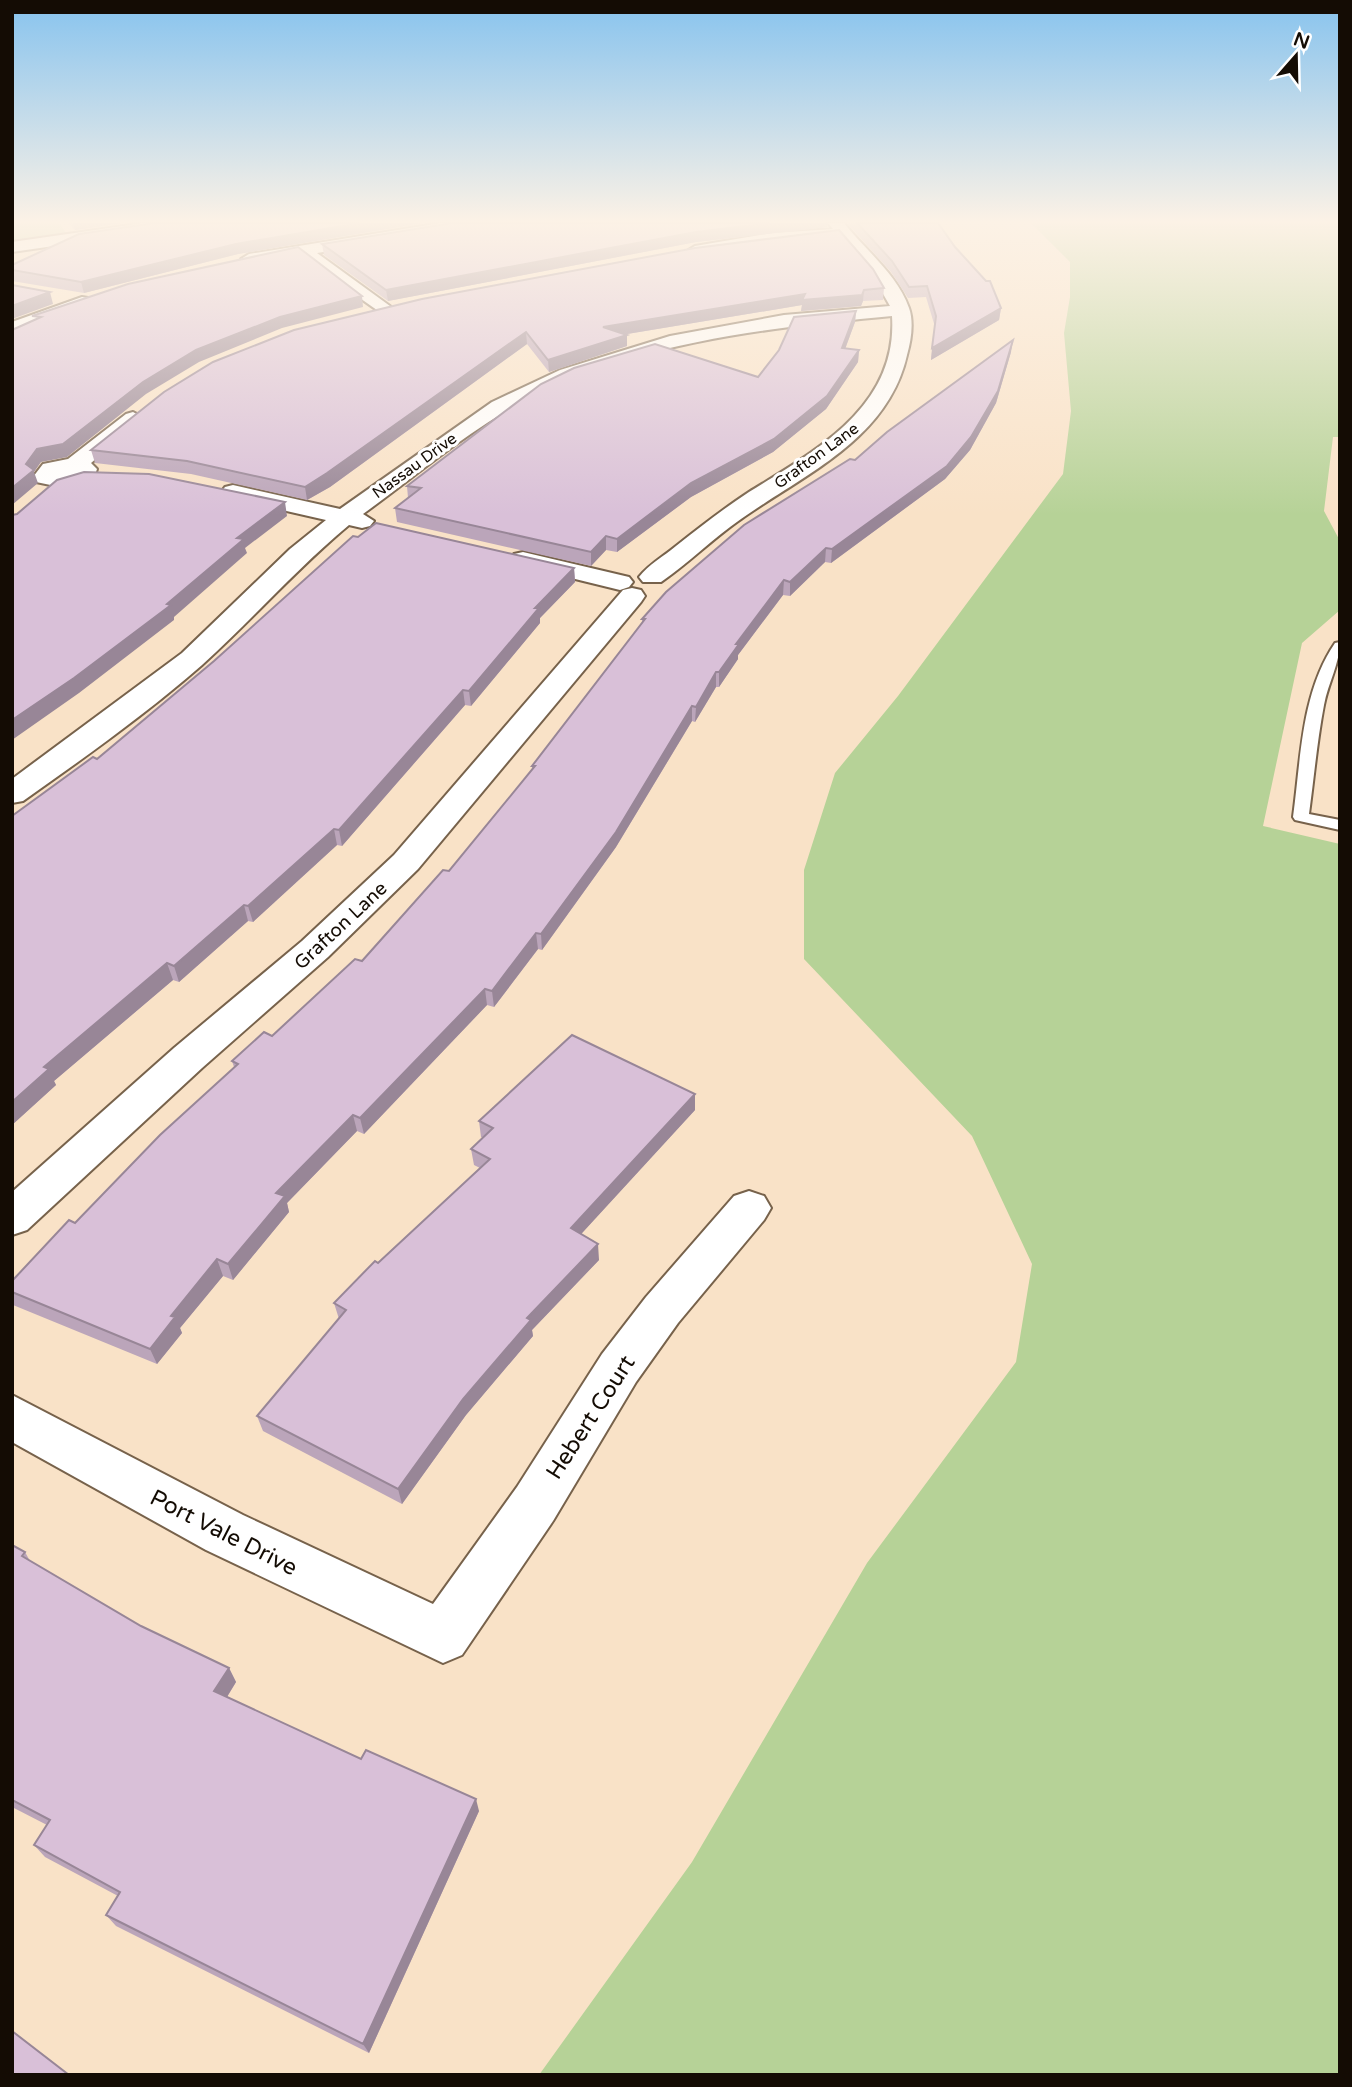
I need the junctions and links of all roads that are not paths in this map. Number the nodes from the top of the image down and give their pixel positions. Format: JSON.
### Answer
{"nodes":[{"id":1,"x":33,"y":320,"type":"edge"},
{"id":2,"x":790,"y":320,"type":"edge"},
{"id":3,"x":901,"y":320,"type":"edge"},
{"id":4,"x":12,"y":328,"type":"edge"},
{"id":5,"x":149,"y":405,"type":"edge"},
{"id":6,"x":81,"y":469,"type":"junction"},
{"id":7,"x":24,"y":470,"type":"edge"},
{"id":8,"x":110,"y":475,"type":"edge"},
{"id":9,"x":215,"y":489,"type":"edge"},
{"id":10,"x":344,"y":517,"type":"junction"},
{"id":11,"x":383,"y":526,"type":"edge"},
{"id":12,"x":502,"y":554,"type":"edge"},
{"id":13,"x":635,"y":585,"type":"junction"},
{"id":14,"x":1340,"y":646,"type":"edge"},
{"id":15,"x":12,"y":794,"type":"edge"},
{"id":16,"x":1340,"y":825,"type":"edge"},
{"id":17,"x":749,"y":1208,"type":"dead end"},
{"id":18,"x":12,"y":1218,"type":"edge"},
{"id":19,"x":12,"y":1416,"type":"edge"},
{"id":20,"x":443,"y":1636,"type":"joint"}],
"edges":[{"from":1,"to":4,"type":"street"},
{"from":2,"to":10,"type":"street","name":"Nassau Drive"},
{"from":3,"to":13,"type":"street","name":"Grafton Lane"},
{"from":5,"to":6,"type":"street"},
{"from":6,"to":7,"type":"street"},
{"from":6,"to":8,"type":"street"},
{"from":9,"to":10,"type":"street"},
{"from":10,"to":11,"type":"street"},
{"from":10,"to":15,"type":"street","name":"Nassau Drive"},
{"from":12,"to":13,"type":"street"},
{"from":13,"to":18,"type":"street","name":"Grafton Lane"},
{"from":14,"to":16,"type":"lane"},
{"from":17,"to":20,"type":"street","name":"Hebert Court"},
{"from":19,"to":20,"type":"street","name":"Port Vale Drive"}]}
